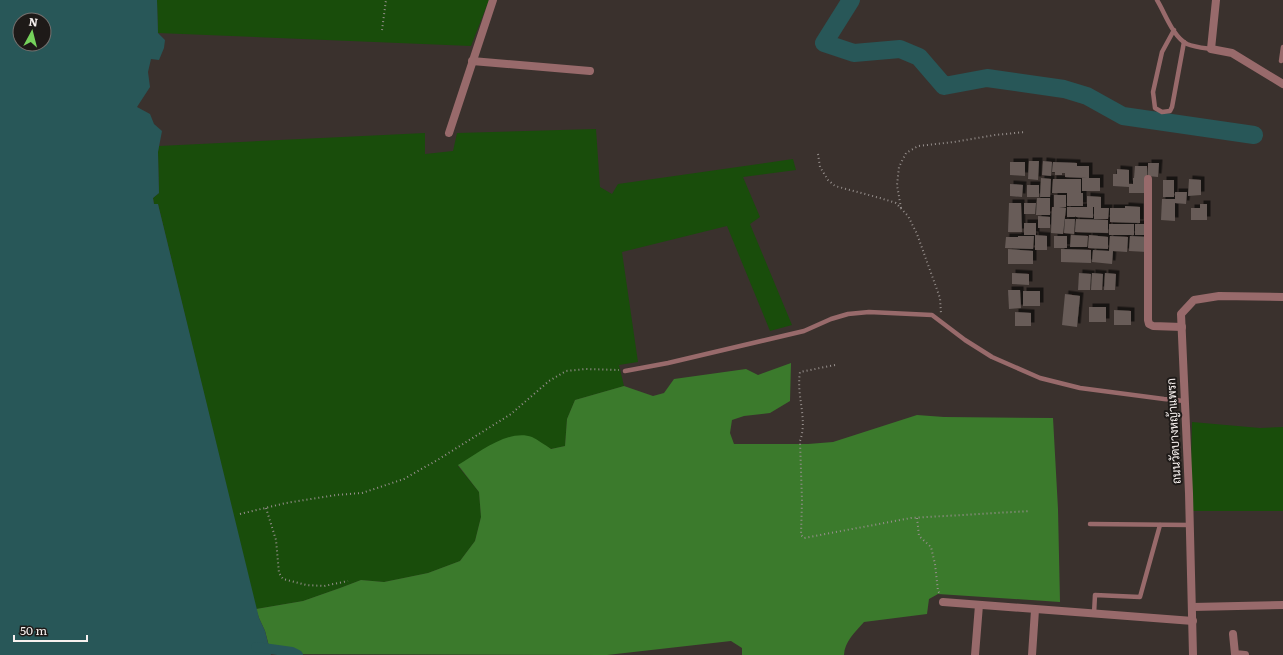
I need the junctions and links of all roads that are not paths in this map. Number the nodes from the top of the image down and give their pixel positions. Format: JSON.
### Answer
{"nodes":[{"id":1,"x":493,"y":0,"type":"edge"},
{"id":2,"x":1158,"y":0,"type":"edge"},
{"id":3,"x":1216,"y":0,"type":"edge"},
{"id":4,"x":1174,"y":30,"type":"junction"},
{"id":5,"x":1184,"y":42,"type":"junction"},
{"id":6,"x":1283,"y":47,"type":"edge"},
{"id":7,"x":1211,"y":49,"type":"junction"},
{"id":8,"x":472,"y":61,"type":"junction"},
{"id":9,"x":1281,"y":61,"type":"dead end"},
{"id":10,"x":590,"y":72,"type":"dead end"},
{"id":11,"x":1283,"y":84,"type":"edge"},
{"id":12,"x":449,"y":133,"type":"dead end"},
{"id":13,"x":1148,"y":179,"type":"dead end"},
{"id":14,"x":1283,"y":297,"type":"edge"},
{"id":15,"x":1182,"y":326,"type":"junction"},
{"id":16,"x":625,"y":371,"type":"road end"},
{"id":17,"x":1185,"y":401,"type":"junction"},
{"id":18,"x":1090,"y":524,"type":"dead end"},
{"id":19,"x":1190,"y":524,"type":"junction"},
{"id":20,"x":1160,"y":525,"type":"junction"},
{"id":21,"x":943,"y":602,"type":"road end"},
{"id":22,"x":979,"y":605,"type":"junction"},
{"id":23,"x":1283,"y":605,"type":"edge"},
{"id":24,"x":1192,"y":606,"type":"junction"},
{"id":25,"x":1035,"y":610,"type":"junction"},
{"id":26,"x":1094,"y":614,"type":"junction"},
{"id":27,"x":1193,"y":621,"type":"junction"},
{"id":28,"x":1233,"y":634,"type":"dead end"},
{"id":29,"x":975,"y":655,"type":"edge"},
{"id":30,"x":1032,"y":655,"type":"edge"},
{"id":31,"x":1193,"y":655,"type":"edge"},
{"id":32,"x":1245,"y":655,"type":"edge"}],
"edges":[{"from":1,"to":8,"type":"street"},
{"from":2,"to":4,"type":"lane"},
{"from":3,"to":7,"type":"street"},
{"from":4,"to":5,"type":"lane"},
{"from":4,"to":5,"type":"lane"},
{"from":5,"to":7,"type":"lane"},
{"from":6,"to":9,"type":"lane"},
{"from":7,"to":11,"type":"street"},
{"from":8,"to":10,"type":"street"},
{"from":8,"to":12,"type":"street"},
{"from":13,"to":15,"type":"street"},
{"from":14,"to":15,"type":"street","name":"ถนนวัดบางหญ้าแพรก"},
{"from":15,"to":17,"type":"street","name":"ถนนวัดบางหญ้าแพรก"},
{"from":16,"to":17,"type":"lane"},
{"from":17,"to":19,"type":"street","name":"ถนนวัดบางหญ้าแพรก"},
{"from":18,"to":20,"type":"lane"},
{"from":19,"to":20,"type":"lane"},
{"from":19,"to":24,"type":"street","name":"ถนนวัดบางหญ้าแพรก"},
{"from":20,"to":26,"type":"lane"},
{"from":21,"to":22,"type":"street"},
{"from":22,"to":25,"type":"street"},
{"from":22,"to":29,"type":"street"},
{"from":23,"to":24,"type":"street"},
{"from":24,"to":27,"type":"street","name":"ถนนวัดบางหญ้าแพรก"},
{"from":25,"to":26,"type":"street"},
{"from":25,"to":30,"type":"street"},
{"from":26,"to":27,"type":"street"},
{"from":27,"to":31,"type":"street","name":"ถนนวัดบางหญ้าแพรก"},
{"from":28,"to":32,"type":"street"}]}
